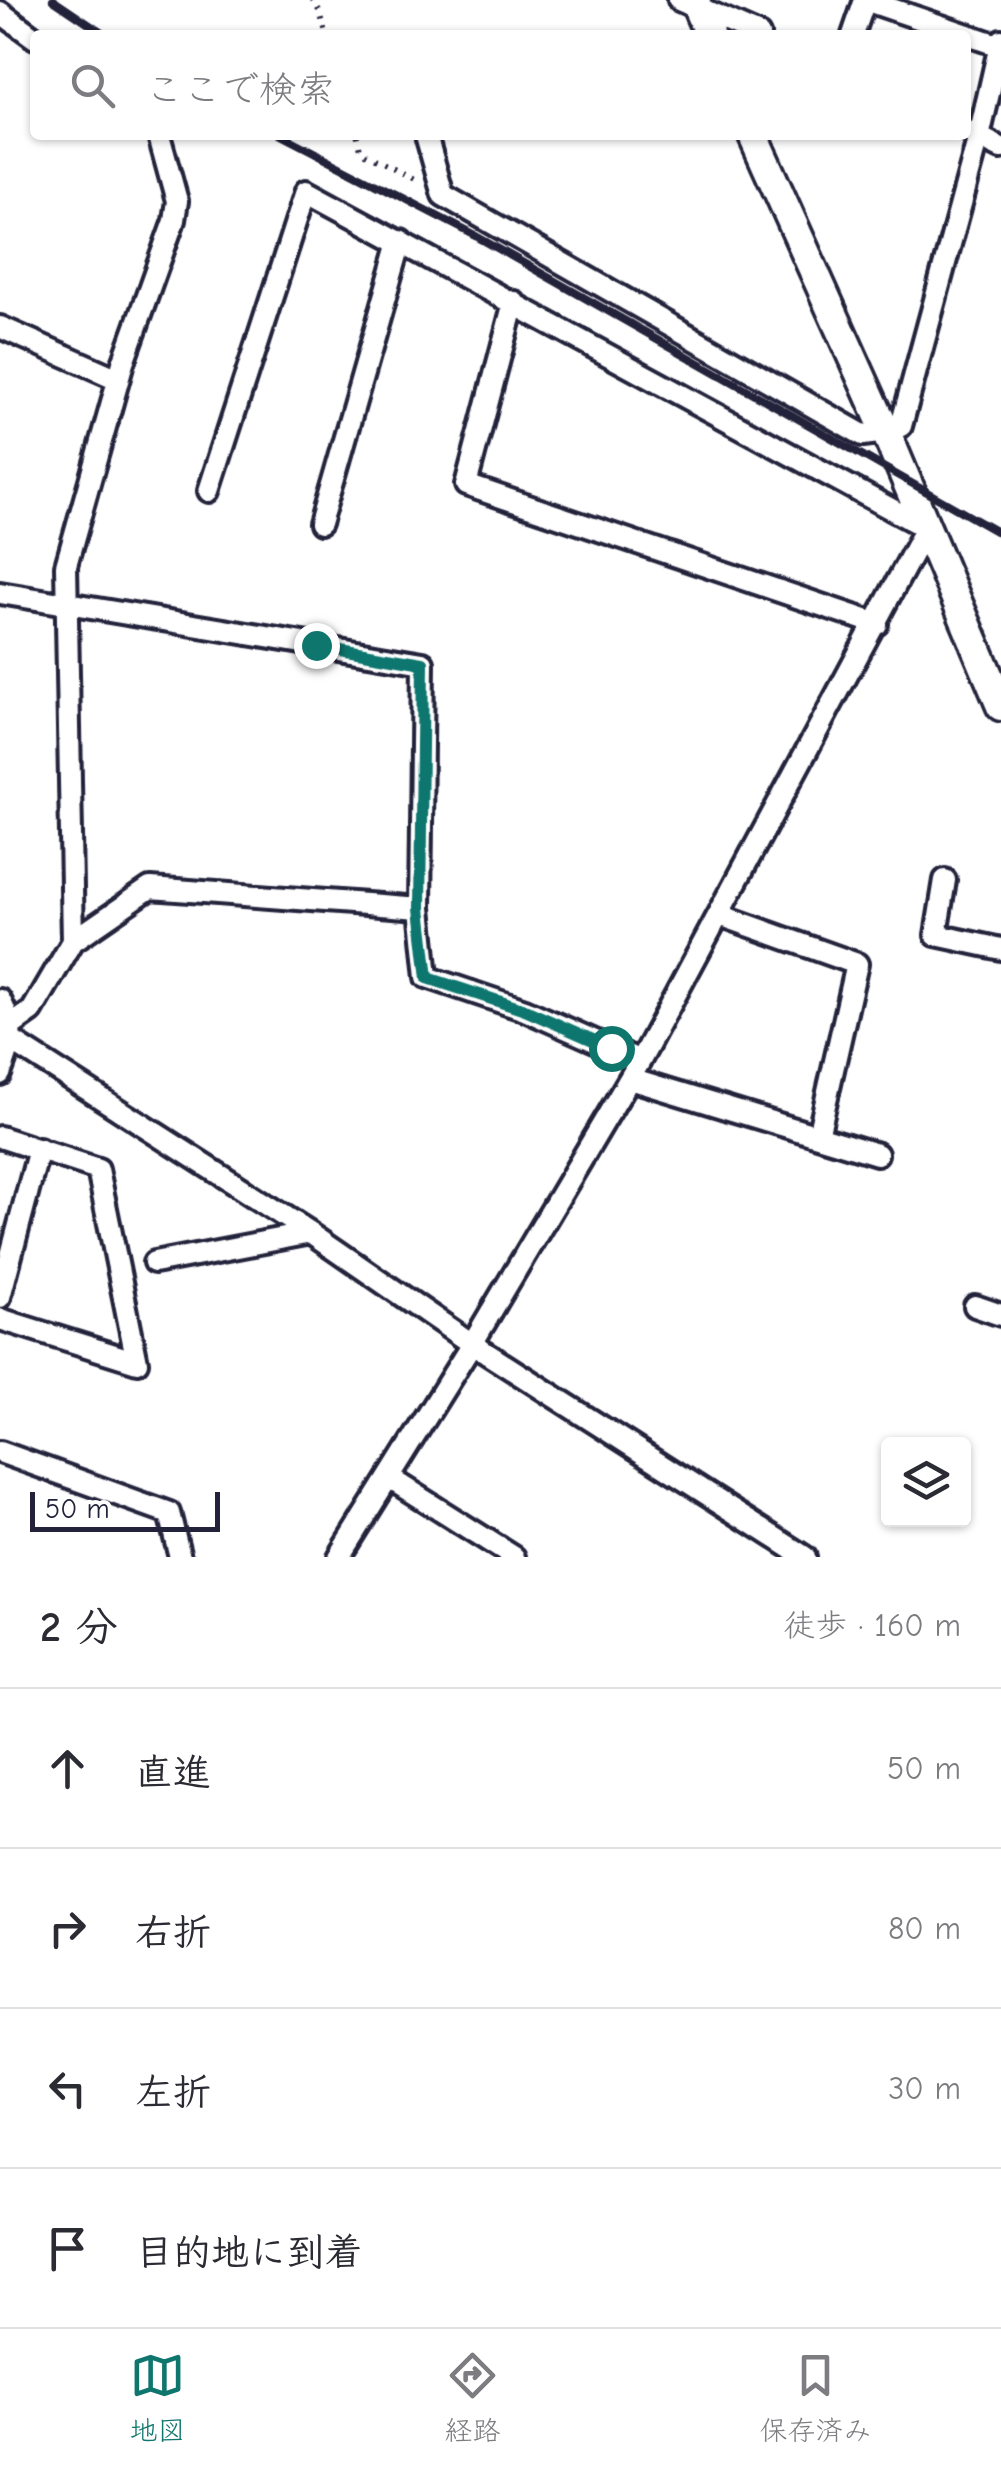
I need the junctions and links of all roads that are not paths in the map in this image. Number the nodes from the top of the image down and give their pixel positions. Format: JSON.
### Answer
{"nodes":[{"id":1,"x":690,"y":2,"type":"edge"},
{"id":2,"x":0,"y":12,"type":"edge"},
{"id":3,"x":706,"y":30,"type":"edge"},
{"id":4,"x":749,"y":30,"type":"edge"},
{"id":5,"x":855,"y":30,"type":"edge"},
{"id":6,"x":959,"y":30,"type":"edge"},
{"id":7,"x":30,"y":34,"type":"edge"},
{"id":8,"x":971,"y":34,"type":"edge"},
{"id":9,"x":1000,"y":43,"type":"edge"},
{"id":10,"x":972,"y":134,"type":"edge"},
{"id":11,"x":160,"y":140,"type":"edge"},
{"id":12,"x":427,"y":140,"type":"edge"},
{"id":13,"x":756,"y":140,"type":"edge"},
{"id":14,"x":971,"y":140,"type":"edge"},
{"id":15,"x":1001,"y":148,"type":"edge"},
{"id":16,"x":401,"y":241,"type":"junction"},
{"id":17,"x":514,"y":302,"type":"junction"},
{"id":18,"x":0,"y":326,"type":"edge"},
{"id":19,"x":118,"y":379,"type":"junction"},
{"id":20,"x":886,"y":432,"type":"junction"},
{"id":21,"x":209,"y":491,"type":"dead end"},
{"id":22,"x":320,"y":524,"type":"dead end"},
{"id":23,"x":926,"y":528,"type":"junction"},
{"id":24,"x":0,"y":593,"type":"edge"},
{"id":25,"x":65,"y":605,"type":"junction"},
{"id":26,"x":877,"y":624,"type":"junction"},
{"id":27,"x":1001,"y":706,"type":"edge"},
{"id":28,"x":946,"y":880,"type":"dead end"},
{"id":29,"x":420,"y":908,"type":"junction"},
{"id":30,"x":720,"y":916,"type":"junction"},
{"id":31,"x":73,"y":942,"type":"junction"},
{"id":32,"x":1001,"y":948,"type":"edge"},
{"id":33,"x":0,"y":1000,"type":"edge"},
{"id":34,"x":12,"y":1034,"type":"junction"},
{"id":35,"x":635,"y":1070,"type":"junction"},
{"id":36,"x":0,"y":1074,"type":"edge"},
{"id":37,"x":818,"y":1136,"type":"junction"},
{"id":38,"x":0,"y":1137,"type":"edge"},
{"id":39,"x":39,"y":1149,"type":"junction"},
{"id":40,"x":878,"y":1154,"type":"dead end"},
{"id":41,"x":312,"y":1233,"type":"junction"},
{"id":42,"x":154,"y":1263,"type":"dead end"},
{"id":43,"x":0,"y":1298,"type":"edge"},
{"id":44,"x":975,"y":1306,"type":"dead end"},
{"id":45,"x":1001,"y":1314,"type":"edge"},
{"id":46,"x":0,"y":1319,"type":"edge"},
{"id":47,"x":472,"y":1344,"type":"junction"},
{"id":48,"x":0,"y":1452,"type":"edge"},
{"id":49,"x":389,"y":1478,"type":"junction"},
{"id":50,"x":799,"y":1555,"type":"edge"},
{"id":51,"x":180,"y":1557,"type":"edge"},
{"id":52,"x":339,"y":1557,"type":"edge"},
{"id":53,"x":514,"y":1557,"type":"edge"}],
"edges":[{"from":1,"to":3,"type":"street"},
{"from":1,"to":4,"type":"street"},
{"from":2,"to":7,"type":"street"},
{"from":5,"to":6,"type":"street"},
{"from":8,"to":9,"type":"street"},
{"from":9,"to":10,"type":"street"},
{"from":10,"to":15,"type":"street"},
{"from":11,"to":19,"type":"street"},
{"from":12,"to":20,"type":"street"},
{"from":13,"to":20,"type":"street"},
{"from":14,"to":20,"type":"street"},
{"from":16,"to":17,"type":"street"},
{"from":16,"to":21,"type":"street"},
{"from":16,"to":22,"type":"street"},
{"from":17,"to":23,"type":"street"},
{"from":17,"to":26,"type":"street"},
{"from":18,"to":19,"type":"street"},
{"from":19,"to":25,"type":"street"},
{"from":20,"to":23,"type":"street"},
{"from":23,"to":26,"type":"street"},
{"from":23,"to":27,"type":"street"},
{"from":24,"to":25,"type":"street"},
{"from":25,"to":29,"type":"street"},
{"from":25,"to":31,"type":"street"},
{"from":26,"to":30,"type":"street"},
{"from":28,"to":32,"type":"street"},
{"from":29,"to":31,"type":"street"},
{"from":29,"to":35,"type":"street"},
{"from":30,"to":35,"type":"street"},
{"from":30,"to":37,"type":"street"},
{"from":31,"to":34,"type":"street"},
{"from":33,"to":34,"type":"street"},
{"from":34,"to":36,"type":"street"},
{"from":34,"to":41,"type":"street"},
{"from":35,"to":37,"type":"street"},
{"from":35,"to":47,"type":"street"},
{"from":37,"to":40,"type":"street"},
{"from":38,"to":39,"type":"street"},
{"from":39,"to":43,"type":"street"},
{"from":39,"to":46,"type":"street"},
{"from":41,"to":42,"type":"street"},
{"from":41,"to":47,"type":"street"},
{"from":44,"to":45,"type":"street"},
{"from":47,"to":49,"type":"street"},
{"from":47,"to":50,"type":"street"},
{"from":48,"to":51,"type":"street"},
{"from":49,"to":52,"type":"street"},
{"from":49,"to":53,"type":"street"}]}
